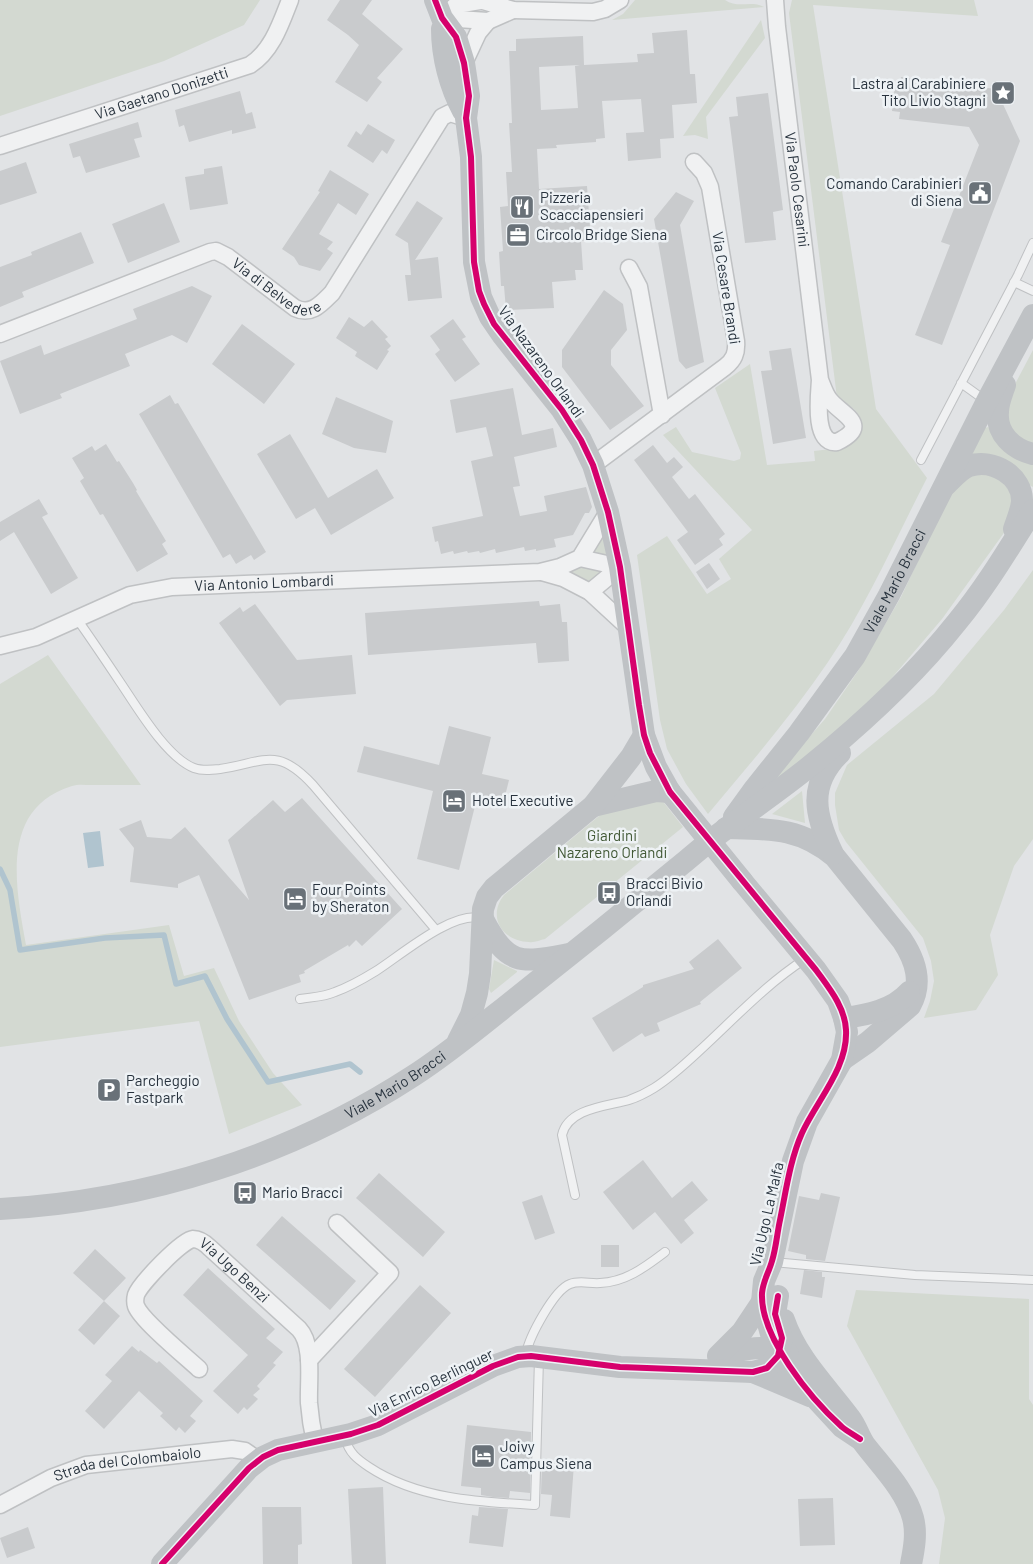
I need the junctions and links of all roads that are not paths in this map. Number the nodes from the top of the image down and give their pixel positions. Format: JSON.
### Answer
{"nodes":[{"id":1,"x":290,"y":0,"type":"edge"},
{"id":2,"x":480,"y":0,"type":"edge"},
{"id":3,"x":620,"y":0,"type":"edge"},
{"id":4,"x":775,"y":0,"type":"edge"},
{"id":5,"x":438,"y":9,"type":"edge"},
{"id":6,"x":514,"y":10,"type":"junction"},
{"id":7,"x":488,"y":21,"type":"junction"},
{"id":8,"x":464,"y":63,"type":"junction"},
{"id":9,"x":466,"y":118,"type":"junction"},
{"id":10,"x":0,"y":146,"type":"edge"},
{"id":11,"x":694,"y":162,"type":"dead end"},
{"id":12,"x":1033,"y":243,"type":"edge"},
{"id":13,"x":629,"y":268,"type":"dead end"},
{"id":14,"x":1014,"y":282,"type":"junction"},
{"id":15,"x":1033,"y":291,"type":"edge"},
{"id":16,"x":1033,"y":315,"type":"edge"},
{"id":17,"x":0,"y":334,"type":"edge"},
{"id":18,"x":1015,"y":348,"type":"junction"},
{"id":19,"x":820,"y":380,"type":"dead end"},
{"id":20,"x":961,"y":383,"type":"junction"},
{"id":21,"x":987,"y":402,"type":"junction"},
{"id":22,"x":662,"y":415,"type":"junction"},
{"id":23,"x":1033,"y":454,"type":"edge"},
{"id":24,"x":921,"y":460,"type":"dead end"},
{"id":25,"x":593,"y":465,"type":"junction"},
{"id":26,"x":944,"y":488,"type":"junction"},
{"id":27,"x":1033,"y":510,"type":"edge"},
{"id":28,"x":608,"y":512,"type":"junction"},
{"id":29,"x":580,"y":558,"type":"junction"},
{"id":30,"x":620,"y":567,"type":"junction"},
{"id":31,"x":540,"y":572,"type":"junction"},
{"id":32,"x":590,"y":592,"type":"junction"},
{"id":33,"x":975,"y":599,"type":"junction"},
{"id":34,"x":77,"y":619,"type":"junction"},
{"id":35,"x":629,"y":628,"type":"junction"},
{"id":36,"x":0,"y":646,"type":"edge"},
{"id":37,"x":877,"y":708,"type":"junction"},
{"id":38,"x":644,"y":735,"type":"junction"},
{"id":39,"x":670,"y":792,"type":"junction"},
{"id":40,"x":593,"y":806,"type":"junction"},
{"id":41,"x":726,"y":828,"type":"junction"},
{"id":42,"x":835,"y":857,"type":"junction"},
{"id":43,"x":483,"y":919,"type":"junction"},
{"id":44,"x":436,"y":930,"type":"junction"},
{"id":45,"x":572,"y":954,"type":"junction"},
{"id":46,"x":807,"y":958,"type":"junction"},
{"id":47,"x":917,"y":983,"type":"junction"},
{"id":48,"x":300,"y":999,"type":"dead end"},
{"id":49,"x":844,"y":1018,"type":"junction"},
{"id":50,"x":456,"y":1046,"type":"junction"},
{"id":51,"x":842,"y":1060,"type":"junction"},
{"id":52,"x":575,"y":1195,"type":"dead end"},
{"id":53,"x":0,"y":1209,"type":"edge"},
{"id":54,"x":337,"y":1223,"type":"dead end"},
{"id":55,"x":665,"y":1252,"type":"dead end"},
{"id":56,"x":772,"y":1262,"type":"junction"},
{"id":57,"x":1033,"y":1280,"type":"edge"},
{"id":58,"x":770,"y":1299,"type":"junction"},
{"id":59,"x":780,"y":1350,"type":"junction"},
{"id":60,"x":721,"y":1354,"type":"junction"},
{"id":61,"x":532,"y":1356,"type":"junction"},
{"id":62,"x":308,"y":1360,"type":"junction"},
{"id":63,"x":199,"y":1369,"type":"dead end"},
{"id":64,"x":698,"y":1370,"type":"junction"},
{"id":65,"x":753,"y":1372,"type":"junction"},
{"id":66,"x":823,"y":1396,"type":"junction"},
{"id":67,"x":344,"y":1436,"type":"junction"},
{"id":68,"x":315,"y":1442,"type":"junction"},
{"id":69,"x":258,"y":1460,"type":"junction"},
{"id":70,"x":0,"y":1505,"type":"edge"},
{"id":71,"x":162,"y":1564,"type":"edge"},
{"id":72,"x":911,"y":1564,"type":"edge"}],
"edges":[{"from":1,"to":10,"type":"street","name":"Via Gaetano Donizetti"},
{"from":2,"to":5,"type":"street"},
{"from":2,"to":6,"type":"street"},
{"from":3,"to":6,"type":"street"},
{"from":4,"to":19,"type":"street","name":"Via Paolo Cesarini"},
{"from":5,"to":7,"type":"street"},
{"from":5,"to":8,"type":"street","name":"Via Nazareno Orlandi"},
{"from":5,"to":9,"type":"street","name":"Via Nazareno Orlandi"},
{"from":6,"to":7,"type":"street"},
{"from":7,"to":8,"type":"street"},
{"from":8,"to":9,"type":"street","name":"Via Nazareno Orlandi"},
{"from":9,"to":17,"type":"street","name":"Via di Belvedere"},
{"from":9,"to":25,"type":"street","name":"Via Nazareno Orlandi"},
{"from":11,"to":22,"type":"street","name":"Via Cesare Brandi"},
{"from":12,"to":14,"type":"lane"},
{"from":13,"to":22,"type":"street"},
{"from":14,"to":15,"type":"lane"},
{"from":14,"to":20,"type":"lane"},
{"from":16,"to":18,"type":"street","name":"Viale Mario Bracci"},
{"from":18,"to":21,"type":"street","name":"Viale Mario Bracci"},
{"from":18,"to":23,"type":"street"},
{"from":20,"to":21,"type":"lane"},
{"from":20,"to":24,"type":"lane"},
{"from":21,"to":26,"type":"street","name":"Viale Mario Bracci"},
{"from":22,"to":25,"type":"street","name":"Via Cesare Brandi"},
{"from":25,"to":28,"type":"street","name":"Via Nazareno Orlandi"},
{"from":26,"to":33,"type":"street"},
{"from":26,"to":41,"type":"street","name":"Viale Mario Bracci"},
{"from":27,"to":33,"type":"street","name":"Viale Mario Bracci"},
{"from":28,"to":29,"type":"street"},
{"from":28,"to":30,"type":"street","name":"Via Nazareno Orlandi"},
{"from":29,"to":30,"type":"street"},
{"from":29,"to":31,"type":"street","name":"Via Antonio Lombardi"},
{"from":30,"to":32,"type":"street"},
{"from":30,"to":35,"type":"street","name":"Via Nazareno Orlandi"},
{"from":31,"to":32,"type":"street","name":"Via Antonio Lombardi"},
{"from":31,"to":34,"type":"street","name":"Via Antonio Lombardi"},
{"from":32,"to":35,"type":"street","name":"Via Antonio Lombardi"},
{"from":33,"to":37,"type":"street","name":"Viale Mario Bracci"},
{"from":34,"to":36,"type":"street","name":"Via Antonio Lombardi"},
{"from":34,"to":44,"type":"lane"},
{"from":35,"to":38,"type":"street","name":"Via Nazareno Orlandi"},
{"from":37,"to":41,"type":"street","name":"Viale Mario Bracci"},
{"from":37,"to":42,"type":"street","name":"Via Ugo La Malfa"},
{"from":38,"to":39,"type":"street","name":"Via Nazareno Orlandi"},
{"from":38,"to":40,"type":"street"},
{"from":39,"to":40,"type":"street"},
{"from":39,"to":46,"type":"street","name":"Via Ugo La Malfa","bridge":true},
{"from":40,"to":43,"type":"street"},
{"from":41,"to":42,"type":"street","name":"Via Ugo La Malfa"},
{"from":41,"to":45,"type":"street","name":"Viale Mario Bracci"},
{"from":42,"to":47,"type":"street","name":"Via Ugo La Malfa"},
{"from":43,"to":44,"type":"lane"},
{"from":43,"to":45,"type":"street"},
{"from":43,"to":50,"type":"street"},
{"from":44,"to":48,"type":"lane"},
{"from":45,"to":50,"type":"street","name":"Viale Mario Bracci"},
{"from":46,"to":49,"type":"street","name":"Via Ugo La Malfa"},
{"from":46,"to":52,"type":"lane"},
{"from":47,"to":49,"type":"street"},
{"from":47,"to":51,"type":"street","name":"Via Ugo La Malfa"},
{"from":49,"to":51,"type":"street","name":"Via Ugo La Malfa"},
{"from":50,"to":53,"type":"street","name":"Viale Mario Bracci"},
{"from":51,"to":56,"type":"street","name":"Via Ugo La Malfa"},
{"from":54,"to":62,"type":"street"},
{"from":55,"to":61,"type":"lane"},
{"from":56,"to":57,"type":"lane"},
{"from":56,"to":58,"type":"street","name":"Via Ugo La Malfa"},
{"from":58,"to":59,"type":"street","name":"Via Ugo La Malfa"},
{"from":58,"to":60,"type":"street"},
{"from":58,"to":66,"type":"street","name":"Via Ugo La Malfa"},
{"from":59,"to":60,"type":"street"},
{"from":59,"to":65,"type":"street","name":"Via Enrico Berlinguer"},
{"from":59,"to":66,"type":"street","name":"Via Ugo La Malfa"},
{"from":60,"to":64,"type":"street"},
{"from":61,"to":64,"type":"street","name":"Via Enrico Berlinguer"},
{"from":61,"to":67,"type":"street","name":"Via Enrico Berlinguer"},
{"from":61,"to":67,"type":"lane"},
{"from":62,"to":63,"type":"street","name":"Via Ugo Benzi"},
{"from":62,"to":68,"type":"street","name":"Via Ugo Benzi"},
{"from":64,"to":65,"type":"street","name":"Via Enrico Berlinguer"},
{"from":65,"to":66,"type":"street","name":"Via Enrico Berlinguer"},
{"from":66,"to":72,"type":"street","name":"Via Ugo La Malfa"},
{"from":67,"to":68,"type":"street","name":"Via Enrico Berlinguer"},
{"from":68,"to":69,"type":"street","name":"Via Enrico Berlinguer"},
{"from":69,"to":70,"type":"street","name":"Strada del Colombaiolo"},
{"from":69,"to":71,"type":"street","name":"Via Enrico Berlinguer"}]}
